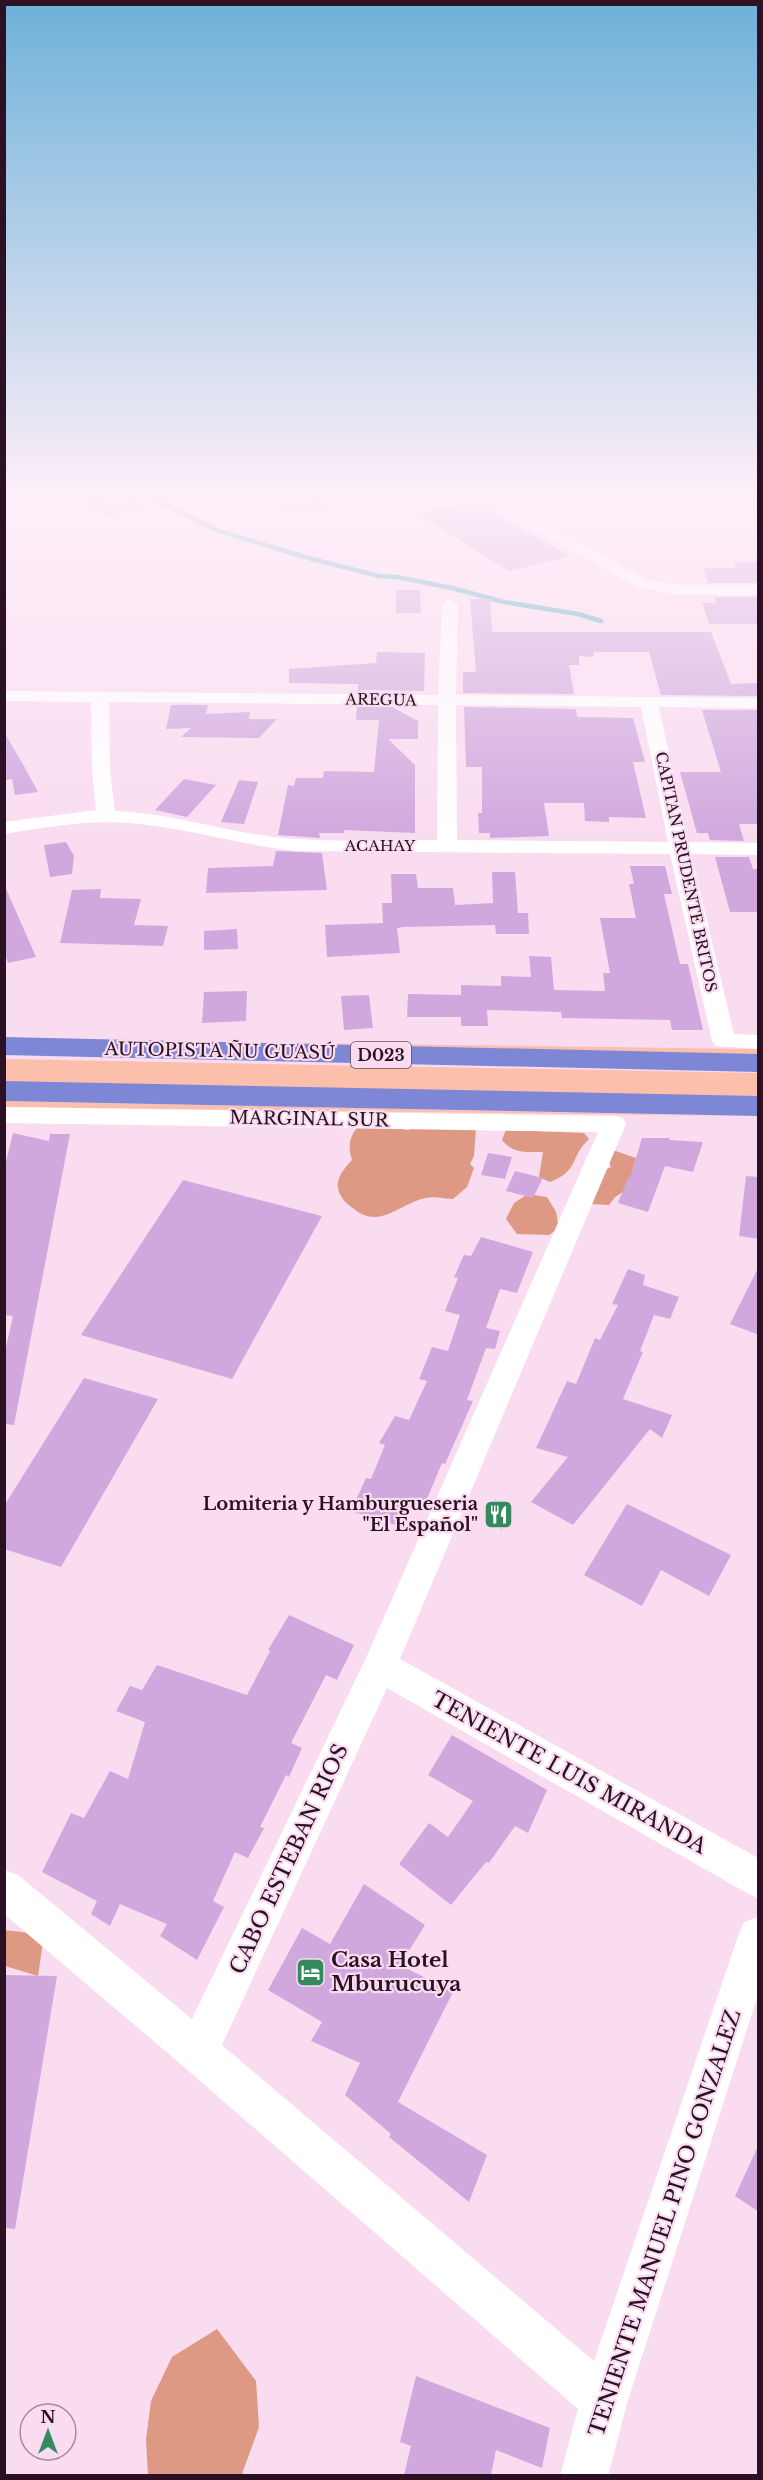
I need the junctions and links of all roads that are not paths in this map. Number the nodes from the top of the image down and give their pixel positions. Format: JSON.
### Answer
{"nodes":[{"id":1,"x":450,"y":607,"type":"edge"},
{"id":2,"x":4,"y":696,"type":"edge"},
{"id":3,"x":100,"y":696,"type":"junction"},
{"id":4,"x":447,"y":701,"type":"junction"},
{"id":5,"x":649,"y":702,"type":"junction"},
{"id":6,"x":759,"y":703,"type":"edge"},
{"id":7,"x":106,"y":816,"type":"junction"},
{"id":8,"x":4,"y":828,"type":"edge"},
{"id":9,"x":447,"y":846,"type":"junction"},
{"id":10,"x":679,"y":848,"type":"junction"},
{"id":11,"x":759,"y":849,"type":"edge"},
{"id":12,"x":724,"y":1041,"type":"junction"},
{"id":13,"x":759,"y":1042,"type":"edge"},
{"id":14,"x":4,"y":1046,"type":"edge"},
{"id":15,"x":51,"y":1047,"type":"junction"},
{"id":16,"x":759,"y":1063,"type":"edge"},
{"id":17,"x":4,"y":1090,"type":"edge"},
{"id":18,"x":759,"y":1106,"type":"edge"},
{"id":19,"x":4,"y":1115,"type":"edge"},
{"id":20,"x":614,"y":1124,"type":"junction"},
{"id":21,"x":759,"y":1126,"type":"edge"},
{"id":22,"x":380,"y":1666,"type":"junction"},
{"id":23,"x":759,"y":1879,"type":"edge"},
{"id":24,"x":4,"y":1889,"type":"edge"},
{"id":25,"x":759,"y":1936,"type":"edge"},
{"id":26,"x":198,"y":2051,"type":"junction"},
{"id":27,"x":604,"y":2400,"type":"junction"},
{"id":28,"x":584,"y":2475,"type":"edge"}],
"edges":[{"from":1,"to":4,"type":"street"},
{"from":2,"to":3,"type":"street","name":"AREGUA"},
{"from":3,"to":4,"type":"street","name":"AREGUA"},
{"from":3,"to":7,"type":"street"},
{"from":4,"to":5,"type":"street","name":"AREGUA"},
{"from":4,"to":9,"type":"street"},
{"from":5,"to":6,"type":"street","name":"AREGUA"},
{"from":5,"to":10,"type":"street","name":"CAPITAN PRUDENTE BRITOS"},
{"from":7,"to":8,"type":"street","name":"ACAHAY"},
{"from":7,"to":9,"type":"street","name":"ACAHAY"},
{"from":9,"to":10,"type":"street","name":"ACAHAY"},
{"from":10,"to":11,"type":"street","name":"ACAHAY"},
{"from":10,"to":12,"type":"street","name":"CAPITAN PRUDENTE BRITOS"},
{"from":12,"to":13,"type":"street"},
{"from":12,"to":15,"type":"highway"},
{"from":14,"to":15,"type":"highway","name":"AUTOPISTA ÑU GUASÚ","number":"D023"},
{"from":15,"to":16,"type":"highway","name":"AUTOPISTA ÑU GUASÚ","number":"D023"},
{"from":17,"to":18,"type":"highway"},
{"from":19,"to":20,"type":"street","name":"MARGINAL SUR"},
{"from":20,"to":21,"type":"highway"},
{"from":20,"to":22,"type":"street","name":"CABO ESTEBAN RIOS"},
{"from":22,"to":23,"type":"street","name":"TENIENTE LUIS MIRANDA"},
{"from":22,"to":26,"type":"street","name":"CABO ESTEBAN RIOS"},
{"from":24,"to":26,"type":"street"},
{"from":25,"to":27,"type":"street","name":"TENIENTE MANUEL PINO GONZALEZ"},
{"from":26,"to":27,"type":"street"},
{"from":27,"to":28,"type":"street","name":"TENIENTE MANUEL PINO GONZALEZ"}]}
